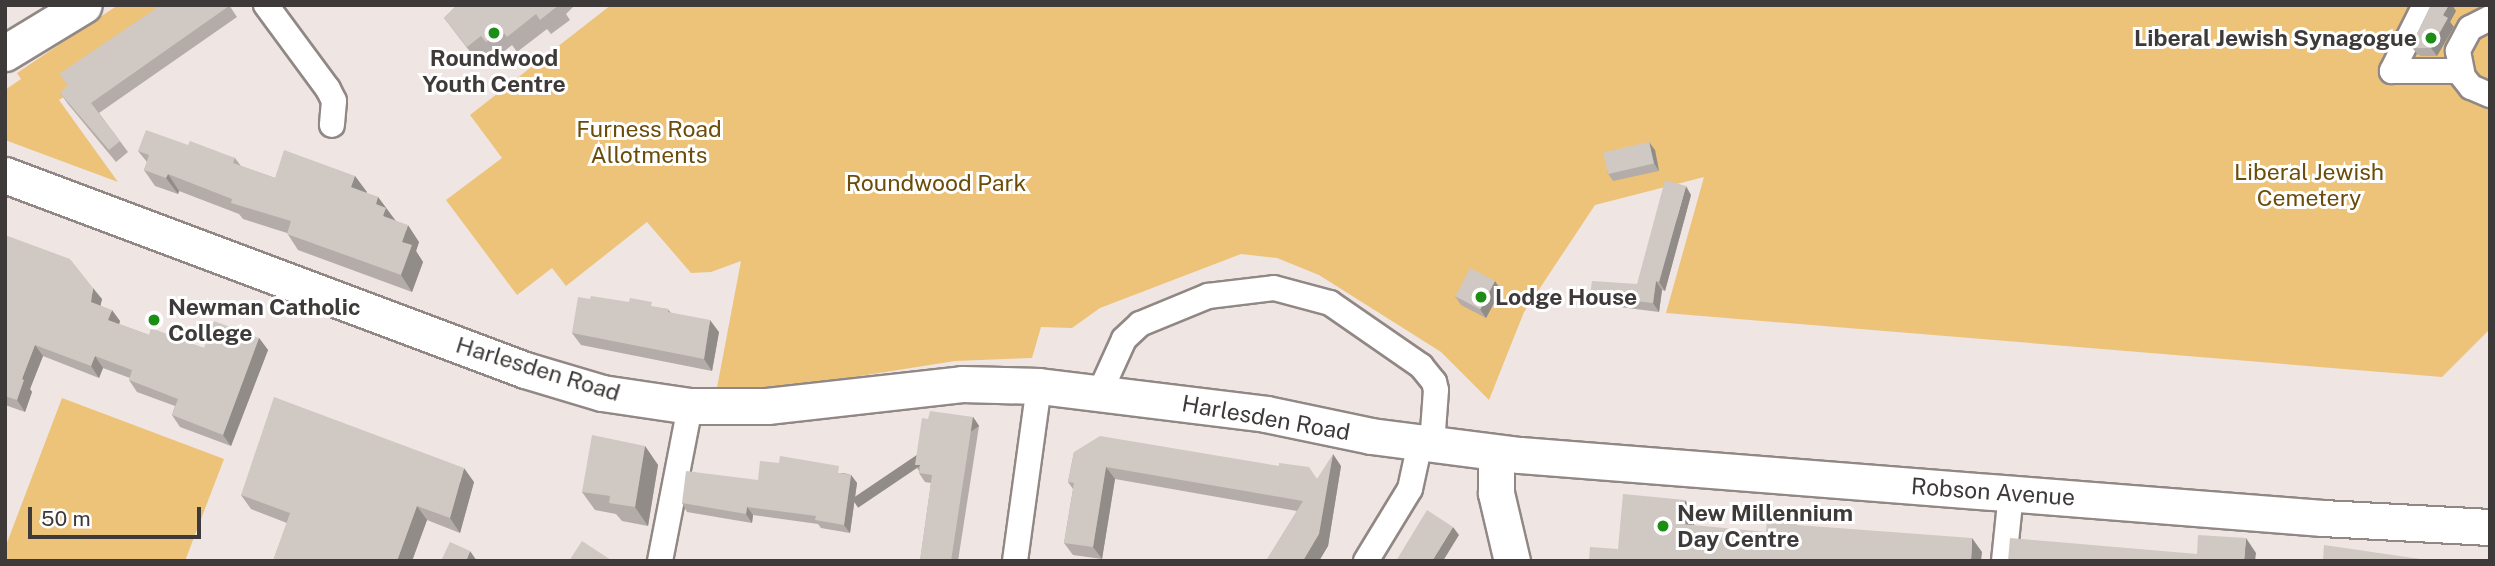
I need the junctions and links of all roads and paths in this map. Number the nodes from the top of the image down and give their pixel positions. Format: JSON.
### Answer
{"nodes":[{"id":1,"x":84,"y":5,"type":"edge"},
{"id":2,"x":266,"y":5,"type":"edge"},
{"id":3,"x":2425,"y":5,"type":"edge"},
{"id":4,"x":2477,"y":5,"type":"edge"},
{"id":5,"x":2490,"y":16,"type":"edge"},
{"id":6,"x":5,"y":53,"type":"edge"},
{"id":7,"x":2461,"y":71,"type":"junction"},
{"id":8,"x":2490,"y":95,"type":"edge"},
{"id":9,"x":332,"y":125,"type":"dead end"},
{"id":10,"x":5,"y":175,"type":"edge"},
{"id":11,"x":1039,"y":386,"type":"junction"},
{"id":12,"x":1100,"y":392,"type":"junction"},
{"id":13,"x":690,"y":406,"type":"junction"},
{"id":14,"x":1426,"y":444,"type":"junction"},
{"id":15,"x":1496,"y":453,"type":"junction"},
{"id":16,"x":2011,"y":494,"type":"junction"},
{"id":17,"x":2490,"y":527,"type":"edge"},
{"id":18,"x":660,"y":561,"type":"edge"},
{"id":19,"x":1015,"y":561,"type":"edge"},
{"id":20,"x":1366,"y":561,"type":"edge"},
{"id":21,"x":1512,"y":561,"type":"edge"},
{"id":22,"x":2004,"y":561,"type":"edge"}],
"edges":[{"from":1,"to":6,"type":"street"},
{"from":2,"to":9,"type":"street"},
{"from":3,"to":7,"type":"street"},
{"from":4,"to":5,"type":"street"},
{"from":5,"to":7,"type":"street"},
{"from":7,"to":8,"type":"street"},
{"from":10,"to":13,"type":"street","name":"Harlesden Road"},
{"from":11,"to":12,"type":"street","name":"Harlesden Road"},
{"from":11,"to":13,"type":"street","name":"Harlesden Road"},
{"from":11,"to":19,"type":"street"},
{"from":12,"to":14,"type":"street","name":"Harlesden Road"},
{"from":12,"to":14,"type":"street"},
{"from":13,"to":18,"type":"street"},
{"from":14,"to":15,"type":"street","name":"Harlesden Road"},
{"from":14,"to":20,"type":"street"},
{"from":15,"to":16,"type":"street","name":"Robson Avenue"},
{"from":15,"to":21,"type":"street"},
{"from":16,"to":17,"type":"street","name":"Robson Avenue"},
{"from":16,"to":22,"type":"street"}]}
